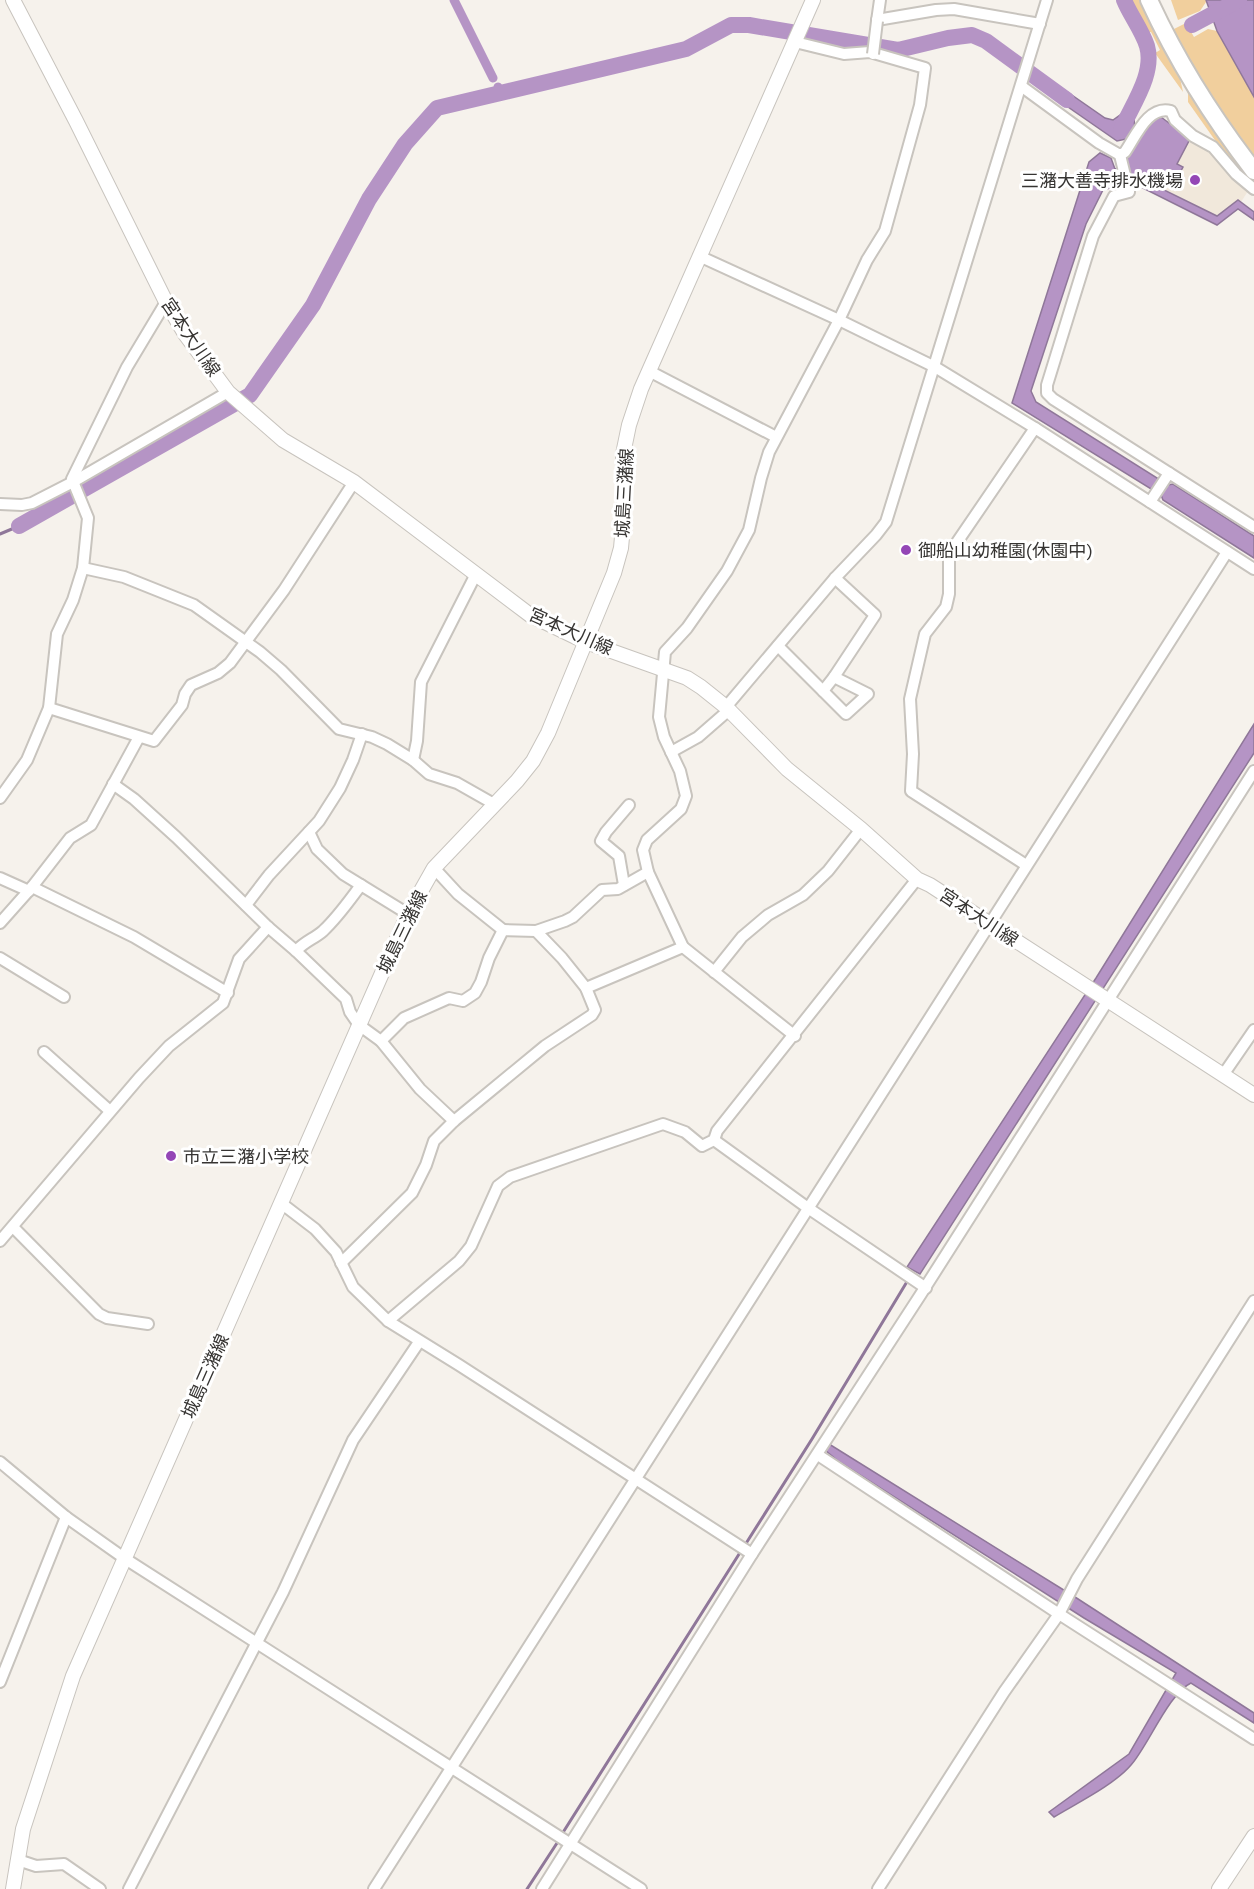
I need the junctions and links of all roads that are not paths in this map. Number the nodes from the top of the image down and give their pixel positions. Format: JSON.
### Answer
{"nodes":[{"id":1,"x":13,"y":0,"type":"edge"},
{"id":2,"x":813,"y":0,"type":"edge"},
{"id":3,"x":880,"y":0,"type":"edge"},
{"id":4,"x":1047,"y":0,"type":"edge"},
{"id":5,"x":1149,"y":0,"type":"edge"},
{"id":6,"x":877,"y":20,"type":"junction"},
{"id":7,"x":1040,"y":24,"type":"junction"},
{"id":8,"x":795,"y":42,"type":"junction"},
{"id":9,"x":872,"y":53,"type":"junction"},
{"id":10,"x":1022,"y":84,"type":"junction"},
{"id":11,"x":1121,"y":160,"type":"junction"},
{"id":12,"x":1254,"y":171,"type":"edge"},
{"id":13,"x":1254,"y":189,"type":"edge"},
{"id":14,"x":699,"y":256,"type":"junction"},
{"id":15,"x":166,"y":302,"type":"junction"},
{"id":16,"x":839,"y":320,"type":"junction"},
{"id":17,"x":935,"y":367,"type":"junction"},
{"id":18,"x":649,"y":371,"type":"junction"},
{"id":19,"x":231,"y":394,"type":"junction"},
{"id":20,"x":1035,"y":428,"type":"junction"},
{"id":21,"x":776,"y":437,"type":"junction"},
{"id":22,"x":1167,"y":476,"type":"junction"},
{"id":23,"x":73,"y":482,"type":"junction"},
{"id":24,"x":354,"y":482,"type":"junction"},
{"id":25,"x":1152,"y":498,"type":"junction"},
{"id":26,"x":0,"y":504,"type":"edge"},
{"id":27,"x":1254,"y":527,"type":"edge"},
{"id":28,"x":1227,"y":552,"type":"junction"},
{"id":29,"x":83,"y":568,"type":"junction"},
{"id":30,"x":1254,"y":569,"type":"edge"},
{"id":31,"x":476,"y":574,"type":"junction"},
{"id":32,"x":835,"y":578,"type":"junction"},
{"id":33,"x":246,"y":642,"type":"junction"},
{"id":34,"x":586,"y":642,"type":"junction"},
{"id":35,"x":778,"y":646,"type":"junction"},
{"id":36,"x":664,"y":669,"type":"junction"},
{"id":37,"x":834,"y":677,"type":"junction"},
{"id":38,"x":823,"y":691,"type":"junction"},
{"id":39,"x":49,"y":708,"type":"junction"},
{"id":40,"x":728,"y":708,"type":"junction"},
{"id":41,"x":362,"y":734,"type":"junction"},
{"id":42,"x":139,"y":737,"type":"junction"},
{"id":43,"x":671,"y":752,"type":"junction"},
{"id":44,"x":413,"y":760,"type":"junction"},
{"id":45,"x":1254,"y":771,"type":"edge"},
{"id":46,"x":113,"y":784,"type":"junction"},
{"id":47,"x":0,"y":798,"type":"edge"},
{"id":48,"x":494,"y":804,"type":"junction"},
{"id":49,"x":629,"y":805,"type":"dead end"},
{"id":50,"x":861,"y":829,"type":"junction"},
{"id":51,"x":309,"y":832,"type":"junction"},
{"id":52,"x":1026,"y":865,"type":"junction"},
{"id":53,"x":434,"y":868,"type":"junction"},
{"id":54,"x":648,"y":872,"type":"junction"},
{"id":55,"x":0,"y":878,"type":"edge"},
{"id":56,"x":917,"y":879,"type":"junction"},
{"id":57,"x":361,"y":885,"type":"junction"},
{"id":58,"x":624,"y":885,"type":"junction"},
{"id":59,"x":31,"y":889,"type":"junction"},
{"id":60,"x":246,"y":905,"type":"junction"},
{"id":61,"x":408,"y":914,"type":"junction"},
{"id":62,"x":0,"y":923,"type":"edge"},
{"id":63,"x":990,"y":925,"type":"junction"},
{"id":64,"x":268,"y":927,"type":"junction"},
{"id":65,"x":503,"y":930,"type":"junction"},
{"id":66,"x":536,"y":931,"type":"junction"},
{"id":67,"x":683,"y":947,"type":"junction"},
{"id":68,"x":296,"y":951,"type":"junction"},
{"id":69,"x":0,"y":958,"type":"edge"},
{"id":70,"x":714,"y":972,"type":"junction"},
{"id":71,"x":586,"y":988,"type":"junction"},
{"id":72,"x":228,"y":993,"type":"junction"},
{"id":73,"x":64,"y":997,"type":"dead end"},
{"id":74,"x":1106,"y":999,"type":"junction"},
{"id":75,"x":358,"y":1025,"type":"junction"},
{"id":76,"x":1254,"y":1029,"type":"edge"},
{"id":77,"x":795,"y":1036,"type":"junction"},
{"id":78,"x":381,"y":1041,"type":"junction"},
{"id":79,"x":44,"y":1052,"type":"dead end"},
{"id":80,"x":1223,"y":1075,"type":"junction"},
{"id":81,"x":1254,"y":1095,"type":"edge"},
{"id":82,"x":110,"y":1111,"type":"junction"},
{"id":83,"x":454,"y":1122,"type":"junction"},
{"id":84,"x":714,"y":1140,"type":"junction"},
{"id":85,"x":281,"y":1203,"type":"junction"},
{"id":86,"x":808,"y":1208,"type":"junction"},
{"id":87,"x":13,"y":1227,"type":"junction"},
{"id":88,"x":0,"y":1241,"type":"edge"},
{"id":89,"x":341,"y":1263,"type":"junction"},
{"id":90,"x":926,"y":1287,"type":"junction"},
{"id":91,"x":1254,"y":1301,"type":"edge"},
{"id":92,"x":388,"y":1321,"type":"junction"},
{"id":93,"x":148,"y":1324,"type":"dead end"},
{"id":94,"x":419,"y":1341,"type":"junction"},
{"id":95,"x":822,"y":1448,"type":"junction"},
{"id":96,"x":0,"y":1462,"type":"edge"},
{"id":97,"x":636,"y":1479,"type":"junction"},
{"id":98,"x":66,"y":1517,"type":"junction"},
{"id":99,"x":752,"y":1554,"type":"junction"},
{"id":100,"x":124,"y":1558,"type":"junction"},
{"id":101,"x":1060,"y":1611,"type":"junction"},
{"id":102,"x":256,"y":1643,"type":"junction"},
{"id":103,"x":0,"y":1682,"type":"edge"},
{"id":104,"x":1254,"y":1739,"type":"edge"},
{"id":105,"x":451,"y":1767,"type":"junction"},
{"id":106,"x":1254,"y":1836,"type":"edge"},
{"id":107,"x":570,"y":1845,"type":"junction"},
{"id":108,"x":18,"y":1860,"type":"junction"},
{"id":109,"x":13,"y":1889,"type":"edge"},
{"id":110,"x":100,"y":1889,"type":"edge"},
{"id":111,"x":129,"y":1889,"type":"edge"},
{"id":112,"x":374,"y":1889,"type":"edge"},
{"id":113,"x":542,"y":1889,"type":"edge"},
{"id":114,"x":641,"y":1889,"type":"edge"},
{"id":115,"x":878,"y":1889,"type":"edge"},
{"id":116,"x":1219,"y":1889,"type":"edge"}],
"edges":[{"from":1,"to":15,"type":"main road","name":"宮本大川線"},
{"from":2,"to":8,"type":"main road","name":"城島三潴線"},
{"from":3,"to":6,"type":"street"},
{"from":4,"to":7,"type":"street"},
{"from":5,"to":12,"type":"main road"},
{"from":6,"to":7,"type":"street"},
{"from":6,"to":9,"type":"street","bridge":true},
{"from":7,"to":10,"type":"street"},
{"from":8,"to":9,"type":"street"},
{"from":8,"to":14,"type":"main road","name":"城島三潴線"},
{"from":9,"to":16,"type":"street"},
{"from":10,"to":11,"type":"street"},
{"from":10,"to":17,"type":"street"},
{"from":11,"to":13,"type":"street"},
{"from":11,"to":22,"type":"street"},
{"from":14,"to":16,"type":"street"},
{"from":14,"to":18,"type":"main road","name":"城島三潴線"},
{"from":15,"to":19,"type":"main road","name":"宮本大川線"},
{"from":15,"to":23,"type":"street"},
{"from":16,"to":17,"type":"street"},
{"from":16,"to":21,"type":"street"},
{"from":17,"to":20,"type":"street"},
{"from":17,"to":32,"type":"street"},
{"from":18,"to":21,"type":"street"},
{"from":18,"to":34,"type":"main road","name":"城島三潴線"},
{"from":19,"to":23,"type":"street"},
{"from":19,"to":24,"type":"main road","name":"宮本大川線"},
{"from":20,"to":25,"type":"street"},
{"from":20,"to":52,"type":"street"},
{"from":21,"to":36,"type":"street"},
{"from":22,"to":25,"type":"street"},
{"from":22,"to":27,"type":"street"},
{"from":23,"to":26,"type":"street"},
{"from":23,"to":29,"type":"street"},
{"from":24,"to":31,"type":"main road","name":"宮本大川線"},
{"from":24,"to":33,"type":"street"},
{"from":25,"to":28,"type":"street"},
{"from":28,"to":30,"type":"street"},
{"from":28,"to":52,"type":"street"},
{"from":29,"to":33,"type":"street"},
{"from":29,"to":39,"type":"street"},
{"from":31,"to":34,"type":"main road","name":"宮本大川線"},
{"from":31,"to":44,"type":"street"},
{"from":32,"to":35,"type":"street"},
{"from":32,"to":37,"type":"street"},
{"from":33,"to":41,"type":"street"},
{"from":33,"to":42,"type":"street"},
{"from":34,"to":36,"type":"main road","name":"宮本大川線"},
{"from":34,"to":48,"type":"main road","name":"城島三潴線"},
{"from":35,"to":38,"type":"street"},
{"from":35,"to":40,"type":"street"},
{"from":36,"to":40,"type":"main road","name":"宮本大川線"},
{"from":36,"to":43,"type":"street"},
{"from":37,"to":38,"type":"street"},
{"from":37,"to":38,"type":"street"},
{"from":39,"to":42,"type":"street"},
{"from":39,"to":47,"type":"street"},
{"from":40,"to":43,"type":"street"},
{"from":40,"to":50,"type":"main road","name":"宮本大川線"},
{"from":41,"to":44,"type":"street"},
{"from":41,"to":51,"type":"street"},
{"from":42,"to":46,"type":"street"},
{"from":43,"to":54,"type":"street"},
{"from":44,"to":48,"type":"street"},
{"from":45,"to":74,"type":"street"},
{"from":46,"to":59,"type":"street"},
{"from":46,"to":60,"type":"street"},
{"from":48,"to":53,"type":"main road","name":"城島三潴線"},
{"from":49,"to":58,"type":"street"},
{"from":50,"to":56,"type":"main road","name":"宮本大川線"},
{"from":50,"to":70,"type":"street"},
{"from":51,"to":57,"type":"street"},
{"from":51,"to":60,"type":"street"},
{"from":52,"to":63,"type":"street"},
{"from":53,"to":61,"type":"main road","name":"城島三潴線"},
{"from":53,"to":65,"type":"street"},
{"from":54,"to":58,"type":"street"},
{"from":54,"to":67,"type":"street"},
{"from":55,"to":59,"type":"street"},
{"from":56,"to":63,"type":"main road","name":"宮本大川線"},
{"from":56,"to":77,"type":"street"},
{"from":57,"to":61,"type":"street"},
{"from":57,"to":68,"type":"street"},
{"from":58,"to":66,"type":"street"},
{"from":59,"to":62,"type":"street"},
{"from":59,"to":72,"type":"street"},
{"from":60,"to":64,"type":"street"},
{"from":61,"to":75,"type":"main road","name":"城島三潴線"},
{"from":63,"to":74,"type":"main road","name":"宮本大川線"},
{"from":63,"to":86,"type":"street"},
{"from":64,"to":68,"type":"street"},
{"from":64,"to":72,"type":"street"},
{"from":65,"to":66,"type":"street"},
{"from":65,"to":78,"type":"street"},
{"from":66,"to":71,"type":"street"},
{"from":67,"to":70,"type":"street"},
{"from":67,"to":71,"type":"street"},
{"from":68,"to":75,"type":"street"},
{"from":69,"to":73,"type":"street"},
{"from":70,"to":77,"type":"street"},
{"from":71,"to":83,"type":"street"},
{"from":72,"to":82,"type":"street"},
{"from":74,"to":80,"type":"main road","name":"宮本大川線"},
{"from":74,"to":90,"type":"street"},
{"from":75,"to":78,"type":"street"},
{"from":75,"to":85,"type":"main road","name":"城島三潴線"},
{"from":76,"to":80,"type":"street"},
{"from":77,"to":84,"type":"street"},
{"from":78,"to":83,"type":"street"},
{"from":79,"to":82,"type":"street"},
{"from":80,"to":81,"type":"main road","name":"宮本大川線"},
{"from":82,"to":87,"type":"street"},
{"from":83,"to":89,"type":"street"},
{"from":84,"to":86,"type":"street"},
{"from":84,"to":92,"type":"street"},
{"from":85,"to":89,"type":"street"},
{"from":85,"to":100,"type":"main road","name":"城島三潴線"},
{"from":86,"to":90,"type":"street"},
{"from":86,"to":97,"type":"street"},
{"from":87,"to":88,"type":"street"},
{"from":87,"to":93,"type":"street"},
{"from":89,"to":92,"type":"street"},
{"from":90,"to":95,"type":"street"},
{"from":91,"to":101,"type":"street"},
{"from":92,"to":94,"type":"street"},
{"from":94,"to":97,"type":"street"},
{"from":94,"to":102,"type":"street"},
{"from":95,"to":99,"type":"street"},
{"from":95,"to":101,"type":"street"},
{"from":96,"to":98,"type":"street"},
{"from":97,"to":99,"type":"street"},
{"from":97,"to":105,"type":"street"},
{"from":98,"to":100,"type":"street"},
{"from":98,"to":103,"type":"street"},
{"from":99,"to":107,"type":"street"},
{"from":100,"to":102,"type":"street"},
{"from":100,"to":108,"type":"main road","name":"城島三潴線"},
{"from":101,"to":104,"type":"street"},
{"from":101,"to":115,"type":"street"},
{"from":102,"to":105,"type":"street"},
{"from":102,"to":111,"type":"street"},
{"from":105,"to":107,"type":"street"},
{"from":105,"to":112,"type":"street"},
{"from":106,"to":116,"type":"main road"},
{"from":107,"to":113,"type":"street"},
{"from":107,"to":114,"type":"street"},
{"from":108,"to":109,"type":"main road","name":"城島三潴線"},
{"from":108,"to":110,"type":"street"}]}
